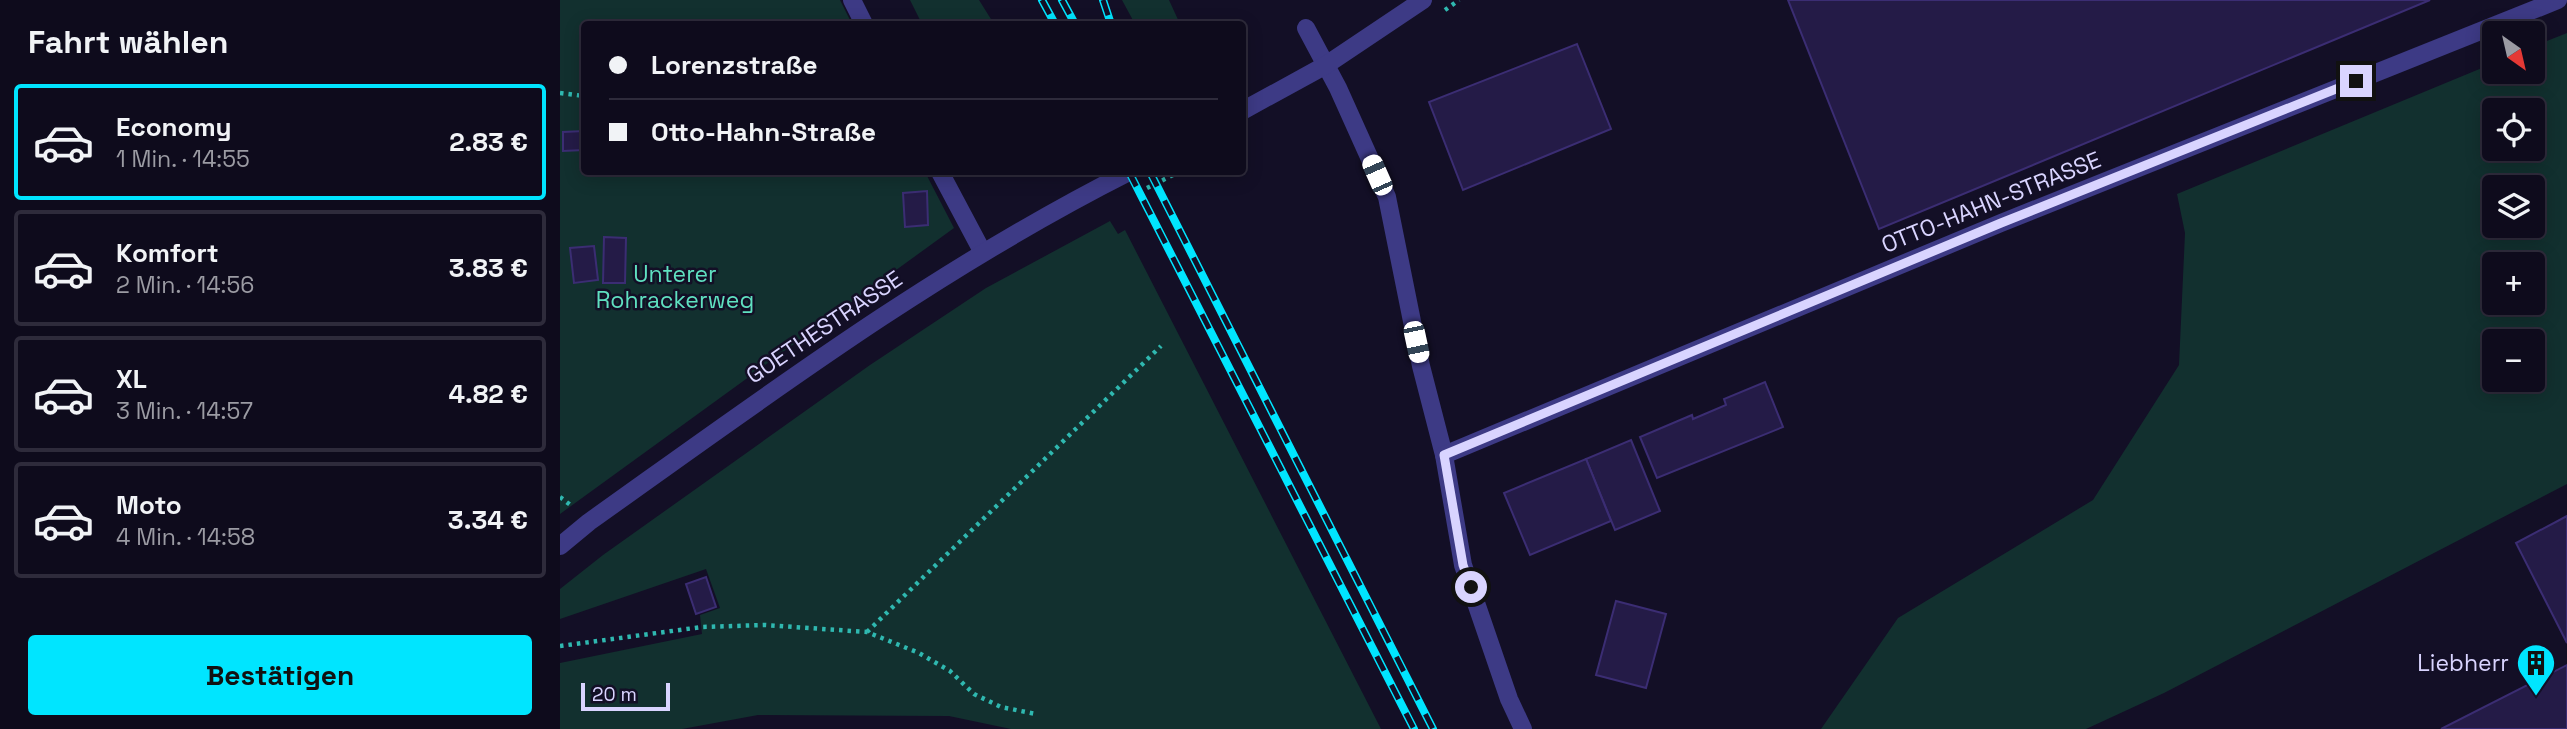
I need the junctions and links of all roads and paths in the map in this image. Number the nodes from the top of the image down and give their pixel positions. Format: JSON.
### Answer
{"nodes":[{"id":1,"x":852,"y":0,"type":"edge"},
{"id":2,"x":1423,"y":0,"type":"edge"},
{"id":3,"x":2558,"y":0,"type":"edge"},
{"id":4,"x":862,"y":21,"type":"edge"},
{"id":5,"x":1306,"y":27,"type":"dead end"},
{"id":6,"x":1326,"y":65,"type":"junction"},
{"id":7,"x":560,"y":93,"type":"edge"},
{"id":8,"x":581,"y":96,"type":"edge"},
{"id":9,"x":1246,"y":109,"type":"edge"},
{"id":10,"x":942,"y":175,"type":"edge"},
{"id":11,"x":1123,"y":175,"type":"edge"},
{"id":12,"x":982,"y":251,"type":"junction"},
{"id":13,"x":1161,"y":346,"type":"dead end"},
{"id":14,"x":1444,"y":455,"type":"junction"},
{"id":15,"x":560,"y":546,"type":"edge"},
{"id":16,"x":867,"y":632,"type":"junction"},
{"id":17,"x":560,"y":646,"type":"edge"},
{"id":18,"x":1036,"y":714,"type":"dead end"},
{"id":19,"x":1523,"y":729,"type":"edge"}],
"edges":[{"from":1,"to":4,"type":"street"},
{"from":2,"to":6,"type":"street"},
{"from":3,"to":14,"type":"street","name":"OTTO-HAHN-STRASSE"},
{"from":5,"to":6,"type":"street"},
{"from":6,"to":9,"type":"street"},
{"from":6,"to":14,"type":"street"},
{"from":7,"to":8,"type":"path"},
{"from":10,"to":12,"type":"street"},
{"from":11,"to":12,"type":"street","name":"GOETHESTRASSE"},
{"from":12,"to":15,"type":"street","name":"GOETHESTRASSE"},
{"from":13,"to":16,"type":"path"},
{"from":14,"to":19,"type":"street"},
{"from":16,"to":17,"type":"path"},
{"from":16,"to":18,"type":"path"}]}
